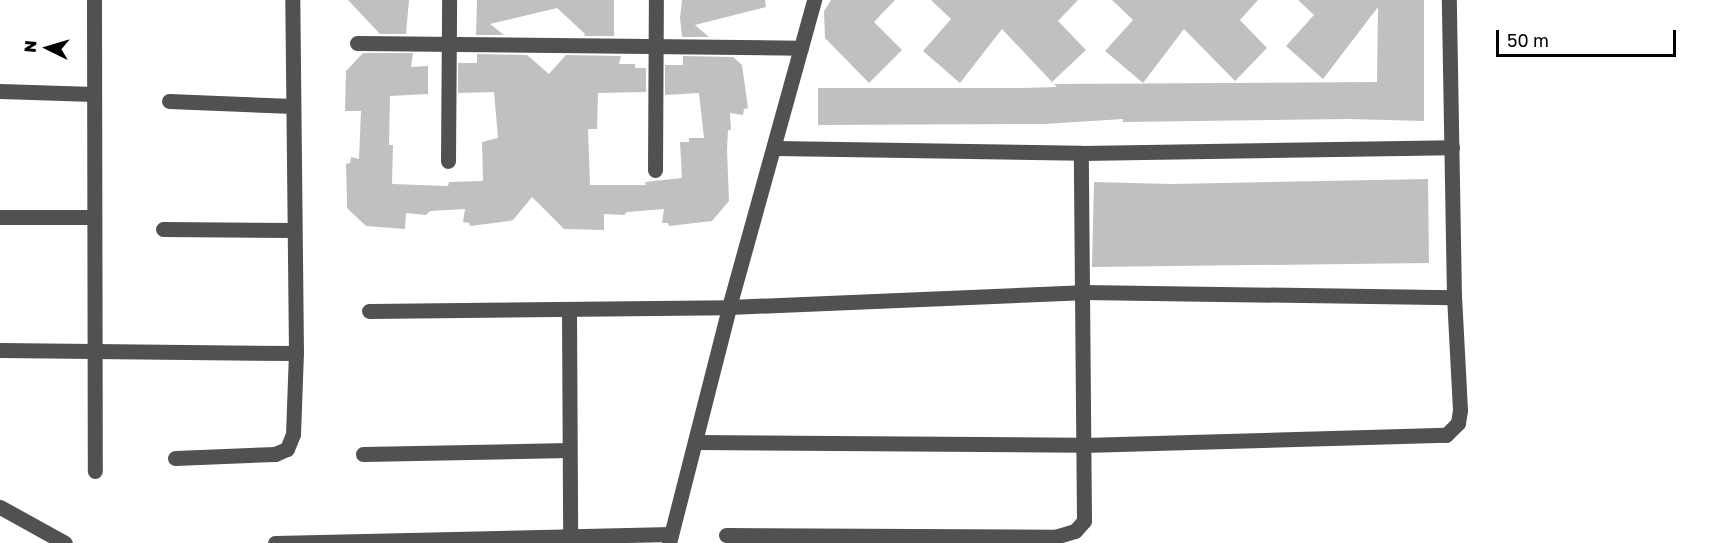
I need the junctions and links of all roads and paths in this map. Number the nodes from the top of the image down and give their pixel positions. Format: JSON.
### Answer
{"nodes":[{"id":1,"x":94,"y":0,"type":"edge"},
{"id":2,"x":292,"y":0,"type":"edge"},
{"id":3,"x":449,"y":0,"type":"edge"},
{"id":4,"x":656,"y":0,"type":"edge"},
{"id":5,"x":814,"y":0,"type":"edge"},
{"id":6,"x":1449,"y":0,"type":"edge"},
{"id":7,"x":357,"y":43,"type":"dead end"},
{"id":8,"x":448,"y":43,"type":"junction"},
{"id":9,"x":657,"y":45,"type":"junction"},
{"id":10,"x":801,"y":48,"type":"junction"},
{"id":11,"x":0,"y":91,"type":"edge"},
{"id":12,"x":94,"y":94,"type":"junction"},
{"id":13,"x":169,"y":102,"type":"dead end"},
{"id":14,"x":293,"y":106,"type":"junction"},
{"id":15,"x":1452,"y":147,"type":"junction"},
{"id":16,"x":775,"y":148,"type":"junction"},
{"id":17,"x":1081,"y":153,"type":"junction"},
{"id":18,"x":448,"y":161,"type":"dead end"},
{"id":19,"x":655,"y":170,"type":"dead end"},
{"id":20,"x":0,"y":216,"type":"edge"},
{"id":21,"x":94,"y":217,"type":"junction"},
{"id":22,"x":163,"y":229,"type":"dead end"},
{"id":23,"x":294,"y":230,"type":"junction"},
{"id":24,"x":1082,"y":292,"type":"junction"},
{"id":25,"x":1454,"y":297,"type":"junction"},
{"id":26,"x":729,"y":307,"type":"junction"},
{"id":27,"x":569,"y":310,"type":"junction"},
{"id":28,"x":369,"y":312,"type":"dead end"},
{"id":29,"x":0,"y":350,"type":"edge"},
{"id":30,"x":94,"y":353,"type":"junction"},
{"id":31,"x":296,"y":353,"type":"junction"},
{"id":32,"x":695,"y":442,"type":"junction"},
{"id":33,"x":1083,"y":445,"type":"junction"},
{"id":34,"x":569,"y":450,"type":"junction"},
{"id":35,"x":363,"y":454,"type":"dead end"},
{"id":36,"x":175,"y":458,"type":"dead end"},
{"id":37,"x":95,"y":471,"type":"dead end"},
{"id":38,"x":0,"y":507,"type":"edge"},
{"id":39,"x":726,"y":534,"type":"dead end"},
{"id":40,"x":570,"y":537,"type":"junction"},
{"id":41,"x":670,"y":539,"type":"edge"},
{"id":42,"x":65,"y":543,"type":"edge"},
{"id":43,"x":275,"y":543,"type":"edge"}],
"edges":[{"from":1,"to":12,"type":"street"},
{"from":2,"to":14,"type":"street"},
{"from":3,"to":8,"type":"street"},
{"from":4,"to":9,"type":"street"},
{"from":5,"to":10,"type":"street"},
{"from":6,"to":15,"type":"street"},
{"from":7,"to":8,"type":"street"},
{"from":8,"to":9,"type":"street"},
{"from":8,"to":18,"type":"street"},
{"from":9,"to":10,"type":"street"},
{"from":9,"to":19,"type":"street"},
{"from":10,"to":16,"type":"street"},
{"from":11,"to":12,"type":"street"},
{"from":12,"to":21,"type":"street"},
{"from":13,"to":14,"type":"street"},
{"from":14,"to":23,"type":"street"},
{"from":15,"to":17,"type":"street"},
{"from":15,"to":25,"type":"street"},
{"from":16,"to":17,"type":"street"},
{"from":16,"to":26,"type":"street"},
{"from":17,"to":24,"type":"street"},
{"from":20,"to":21,"type":"street"},
{"from":21,"to":30,"type":"street"},
{"from":22,"to":23,"type":"street"},
{"from":23,"to":31,"type":"street"},
{"from":24,"to":25,"type":"street"},
{"from":24,"to":26,"type":"street"},
{"from":24,"to":33,"type":"street"},
{"from":25,"to":33,"type":"street"},
{"from":26,"to":27,"type":"street"},
{"from":26,"to":32,"type":"street"},
{"from":27,"to":28,"type":"street"},
{"from":27,"to":34,"type":"street"},
{"from":29,"to":30,"type":"street"},
{"from":30,"to":31,"type":"street"},
{"from":30,"to":37,"type":"street"},
{"from":31,"to":36,"type":"street"},
{"from":32,"to":33,"type":"street"},
{"from":32,"to":41,"type":"street"},
{"from":33,"to":39,"type":"street"},
{"from":34,"to":35,"type":"street"},
{"from":34,"to":40,"type":"street"},
{"from":38,"to":42,"type":"street"},
{"from":40,"to":41,"type":"street"},
{"from":40,"to":43,"type":"street"}]}
